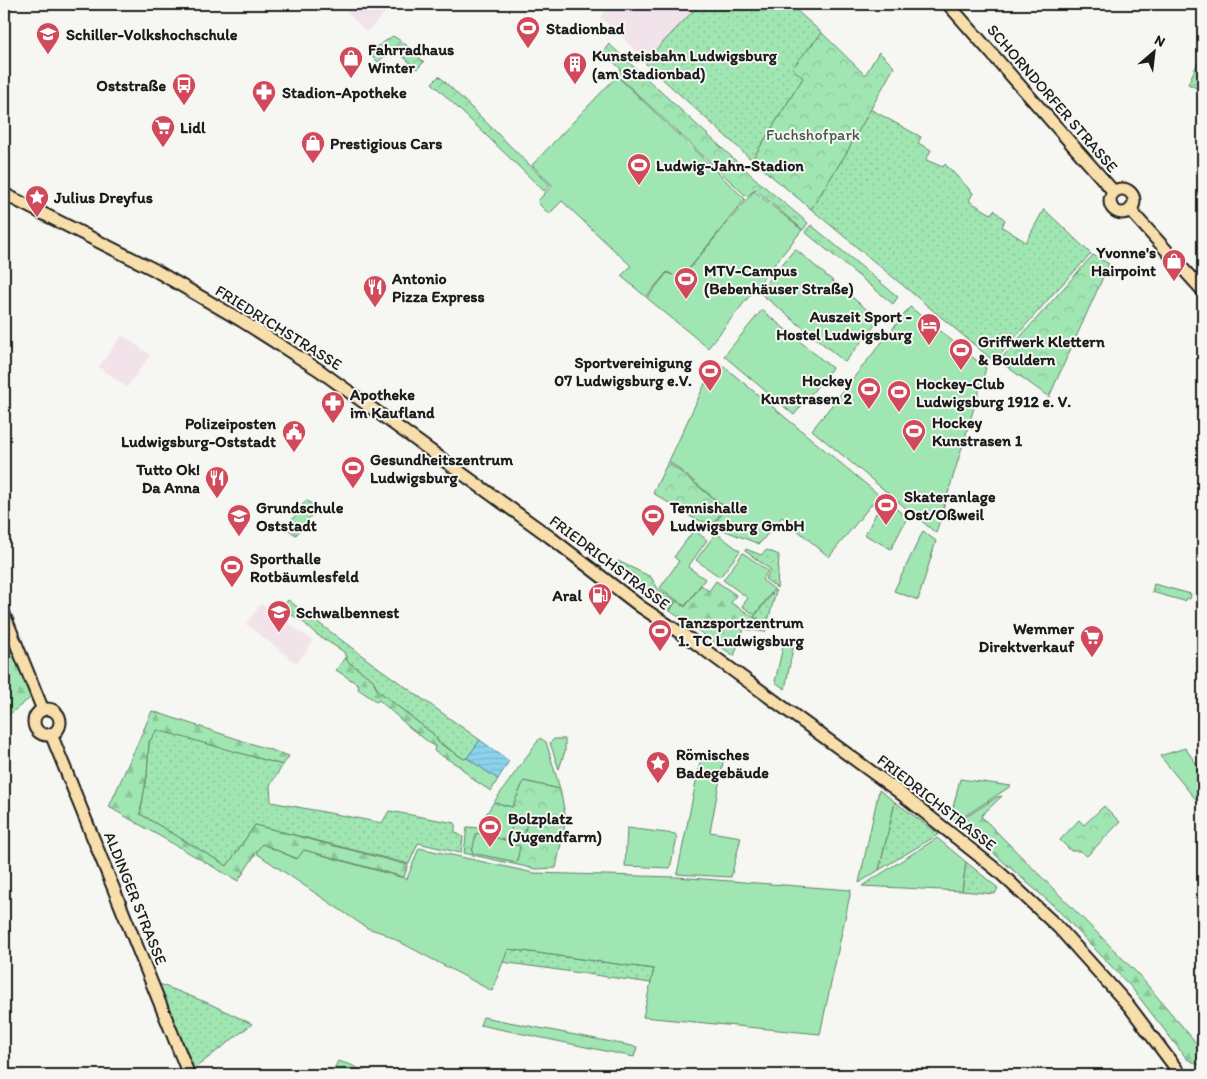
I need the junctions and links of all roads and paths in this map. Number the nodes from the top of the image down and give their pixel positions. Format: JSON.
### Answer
{"nodes":[{"id":1,"x":948,"y":4,"type":"edge"},
{"id":2,"x":1114,"y":192,"type":"junction"},
{"id":3,"x":4,"y":194,"type":"edge"},
{"id":4,"x":1130,"y":210,"type":"junction"},
{"id":5,"x":1203,"y":291,"type":"edge"},
{"id":6,"x":4,"y":614,"type":"edge"},
{"id":7,"x":42,"y":710,"type":"junction"},
{"id":8,"x":51,"y":734,"type":"junction"},
{"id":9,"x":189,"y":1075,"type":"edge"},
{"id":10,"x":1181,"y":1075,"type":"edge"}],
"edges":[{"from":1,"to":2,"type":"main road","name":"SCHORNDORFER STRASSE"},
{"from":2,"to":4,"type":"main road","name":"SCHORNDORFER STRASSE"},
{"from":2,"to":4,"type":"main road","name":"SCHORNDORFER STRASSE"},
{"from":3,"to":10,"type":"main road","name":"FRIEDRICHSTRASSE"},
{"from":4,"to":5,"type":"main road"},
{"from":6,"to":7,"type":"main road"},
{"from":7,"to":8,"type":"main road"},
{"from":7,"to":8,"type":"main road"},
{"from":8,"to":9,"type":"main road","name":"ALDINGER STRASSE"}]}
